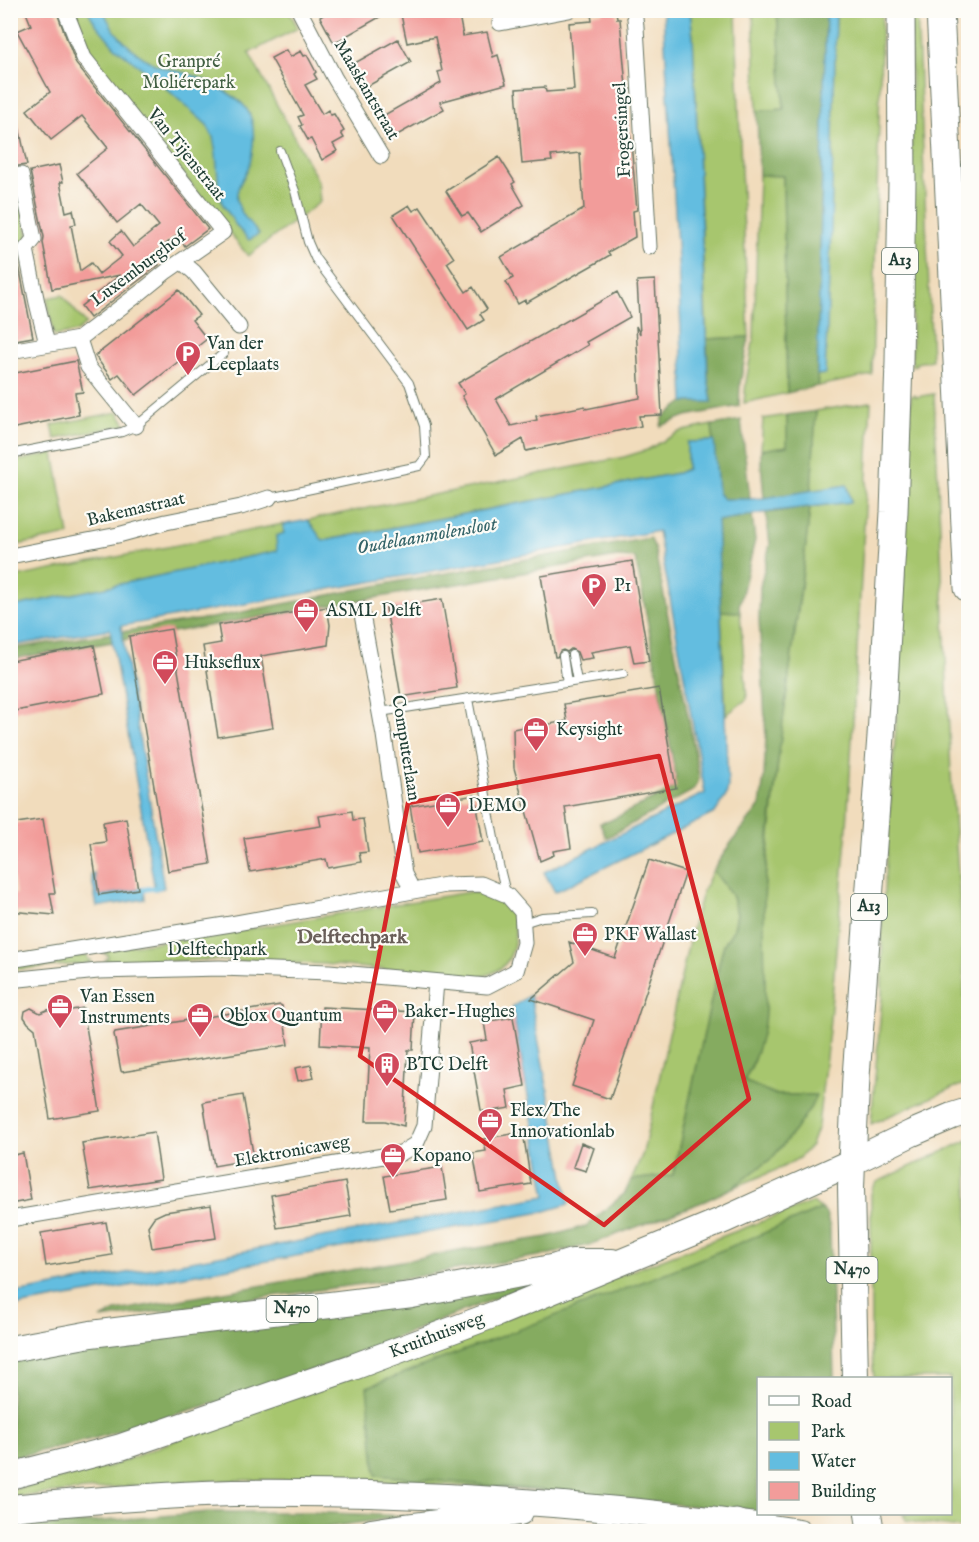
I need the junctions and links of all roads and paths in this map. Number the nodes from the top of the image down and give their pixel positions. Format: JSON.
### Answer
{"nodes":[{"id":1,"x":65,"y":10,"type":"edge"},
{"id":2,"x":299,"y":10,"type":"edge"},
{"id":3,"x":569,"y":10,"type":"edge"},
{"id":4,"x":634,"y":10,"type":"edge"},
{"id":5,"x":900,"y":10,"type":"edge"},
{"id":6,"x":940,"y":10,"type":"edge"},
{"id":7,"x":500,"y":23,"type":"dead end"},
{"id":8,"x":280,"y":151,"type":"dead end"},
{"id":9,"x":381,"y":156,"type":"dead end"},
{"id":10,"x":10,"y":177,"type":"edge"},
{"id":11,"x":223,"y":232,"type":"joint"},
{"id":12,"x":649,"y":247,"type":"dead end"},
{"id":13,"x":178,"y":258,"type":"junction"},
{"id":14,"x":239,"y":327,"type":"dead end"},
{"id":15,"x":79,"y":339,"type":"junction"},
{"id":16,"x":46,"y":344,"type":"junction"},
{"id":17,"x":10,"y":351,"type":"edge"},
{"id":18,"x":224,"y":353,"type":"dead end"},
{"id":19,"x":136,"y":426,"type":"junction"},
{"id":20,"x":10,"y":454,"type":"edge"},
{"id":21,"x":270,"y":498,"type":"joint"},
{"id":22,"x":10,"y":556,"type":"edge"},
{"id":23,"x":969,"y":588,"type":"edge"},
{"id":24,"x":361,"y":609,"type":"dead end"},
{"id":25,"x":572,"y":655,"type":"dead end"},
{"id":26,"x":563,"y":656,"type":"dead end"},
{"id":27,"x":623,"y":674,"type":"dead end"},
{"id":28,"x":577,"y":681,"type":"junction"},
{"id":29,"x":567,"y":682,"type":"junction"},
{"id":30,"x":468,"y":699,"type":"junction"},
{"id":31,"x":380,"y":712,"type":"junction"},
{"id":32,"x":413,"y":891,"type":"junction"},
{"id":33,"x":507,"y":895,"type":"junction"},
{"id":34,"x":592,"y":914,"type":"dead end"},
{"id":35,"x":523,"y":924,"type":"junction"},
{"id":36,"x":10,"y":960,"type":"edge"},
{"id":37,"x":10,"y":980,"type":"edge"},
{"id":38,"x":436,"y":982,"type":"junction"},
{"id":39,"x":969,"y":1111,"type":"edge"},
{"id":40,"x":852,"y":1162,"type":"junction"},
{"id":41,"x":10,"y":1219,"type":"edge"},
{"id":42,"x":626,"y":1262,"type":"junction"},
{"id":43,"x":10,"y":1349,"type":"edge"},
{"id":44,"x":855,"y":1377,"type":"edge"},
{"id":45,"x":10,"y":1476,"type":"edge"},
{"id":46,"x":561,"y":1504,"type":"junction"},
{"id":47,"x":10,"y":1508,"type":"edge"},
{"id":48,"x":868,"y":1515,"type":"edge"},
{"id":49,"x":744,"y":1527,"type":"edge"},
{"id":50,"x":371,"y":1532,"type":"edge"},
{"id":51,"x":799,"y":1532,"type":"edge"},
{"id":52,"x":871,"y":1532,"type":"edge"}],
"edges":[{"from":1,"to":11,"type":"street","name":"Van Tijenstraat"},
{"from":2,"to":9,"type":"street","name":"Maaskantstraat"},
{"from":3,"to":7,"type":"street"},
{"from":4,"to":12,"type":"street","name":"Frogersingel"},
{"from":5,"to":40,"type":"highway","number":"A13"},
{"from":6,"to":23,"type":"highway"},
{"from":8,"to":21,"type":"lane"},
{"from":10,"to":16,"type":"street"},
{"from":11,"to":13,"type":"street","name":"Luxemburghof"},
{"from":13,"to":14,"type":"street"},
{"from":13,"to":15,"type":"street","name":"Luxemburghof"},
{"from":15,"to":16,"type":"street","name":"Luxemburghof"},
{"from":15,"to":19,"type":"street"},
{"from":16,"to":17,"type":"street","name":"Luxemburghof"},
{"from":18,"to":19,"type":"lane"},
{"from":19,"to":20,"type":"lane"},
{"from":21,"to":22,"type":"street","name":"Bakemastraat"},
{"from":24,"to":31,"type":"street","name":"Computerlaan"},
{"from":25,"to":28,"type":"lane"},
{"from":26,"to":29,"type":"lane"},
{"from":27,"to":28,"type":"lane"},
{"from":28,"to":29,"type":"lane"},
{"from":29,"to":30,"type":"lane"},
{"from":30,"to":31,"type":"lane"},
{"from":30,"to":33,"type":"lane"},
{"from":31,"to":32,"type":"street","name":"Computerlaan"},
{"from":32,"to":33,"type":"street","name":"Delftechpark"},
{"from":32,"to":36,"type":"street","name":"Delftechpark"},
{"from":33,"to":35,"type":"street"},
{"from":34,"to":35,"type":"lane"},
{"from":35,"to":38,"type":"street","name":"Delftechpark"},
{"from":37,"to":38,"type":"street","name":"Delftechpark"},
{"from":38,"to":41,"type":"street","name":"Elektronicaweg"},
{"from":39,"to":40,"type":"highway","number":"N470"},
{"from":40,"to":42,"type":"highway","name":"Kruithuisweg","number":"N470"},
{"from":40,"to":44,"type":"highway","number":"N470"},
{"from":42,"to":43,"type":"highway","number":"N470"},
{"from":42,"to":45,"type":"highway","name":"Kruithuisweg","number":"N470"},
{"from":46,"to":47,"type":"highway"},
{"from":46,"to":49,"type":"highway"},
{"from":46,"to":50,"type":"highway"},
{"from":48,"to":52,"type":"highway"},
{"from":49,"to":51,"type":"highway"}]}
